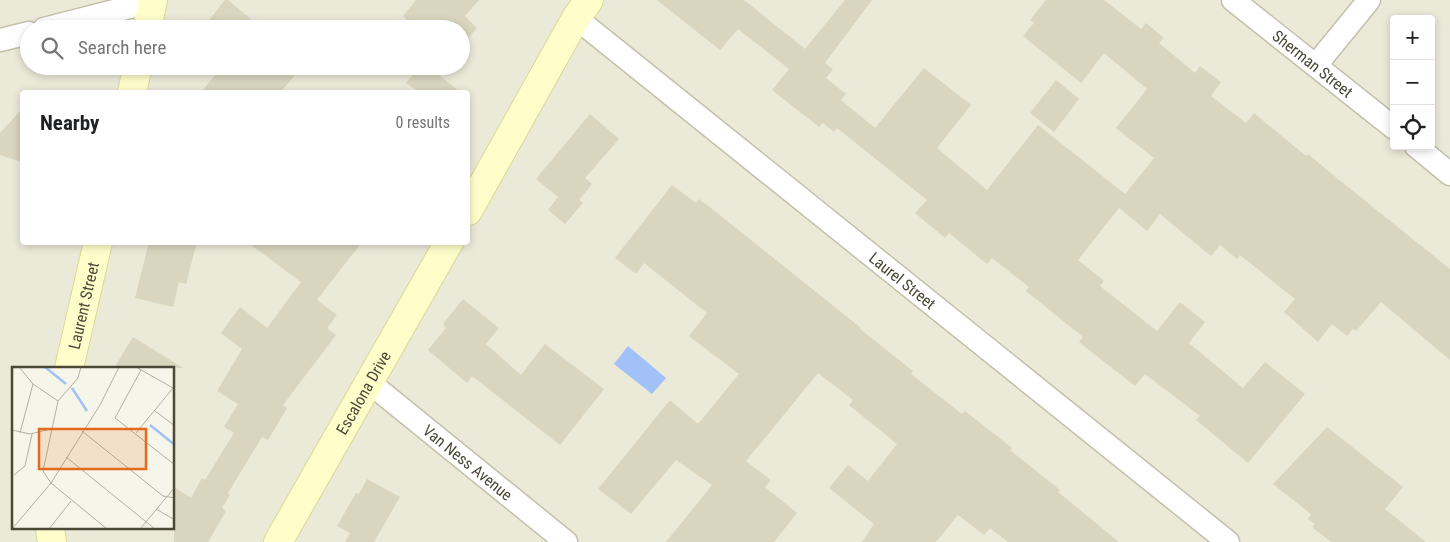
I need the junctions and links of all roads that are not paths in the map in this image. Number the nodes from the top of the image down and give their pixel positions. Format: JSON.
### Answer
{"nodes":[{"id":1,"x":153,"y":0,"type":"edge"},
{"id":2,"x":1233,"y":0,"type":"edge"},
{"id":3,"x":1369,"y":0,"type":"edge"},
{"id":4,"x":583,"y":9,"type":"edge"},
{"id":5,"x":78,"y":20,"type":"edge"},
{"id":6,"x":149,"y":20,"type":"edge"},
{"id":7,"x":20,"y":35,"type":"edge"},
{"id":8,"x":0,"y":40,"type":"edge"},
{"id":9,"x":1316,"y":65,"type":"junction"},
{"id":10,"x":136,"y":75,"type":"edge"},
{"id":11,"x":132,"y":90,"type":"edge"},
{"id":12,"x":1390,"y":125,"type":"edge"},
{"id":13,"x":1421,"y":150,"type":"edge"},
{"id":14,"x":1450,"y":174,"type":"edge"},
{"id":15,"x":470,"y":207,"type":"edge"},
{"id":16,"x":97,"y":245,"type":"edge"},
{"id":17,"x":448,"y":245,"type":"edge"},
{"id":18,"x":69,"y":367,"type":"edge"},
{"id":19,"x":370,"y":382,"type":"junction"},
{"id":20,"x":278,"y":542,"type":"edge"},
{"id":21,"x":566,"y":542,"type":"edge"},
{"id":22,"x":1228,"y":542,"type":"edge"}],
"edges":[{"from":1,"to":5,"type":"street"},
{"from":1,"to":6,"type":"street"},
{"from":2,"to":9,"type":"street","name":"Sherman Street"},
{"from":3,"to":9,"type":"street"},
{"from":4,"to":15,"type":"street"},
{"from":4,"to":22,"type":"street","name":"Laurel Street"},
{"from":7,"to":8,"type":"street"},
{"from":9,"to":12,"type":"street","name":"Sherman Street"},
{"from":10,"to":11,"type":"street"},
{"from":13,"to":14,"type":"street"},
{"from":16,"to":18,"type":"street","name":"Laurent Street"},
{"from":17,"to":19,"type":"street","name":"Escalona Drive"},
{"from":19,"to":20,"type":"street","name":"Escalona Drive"},
{"from":19,"to":21,"type":"street","name":"Van Ness Avenue"}]}
